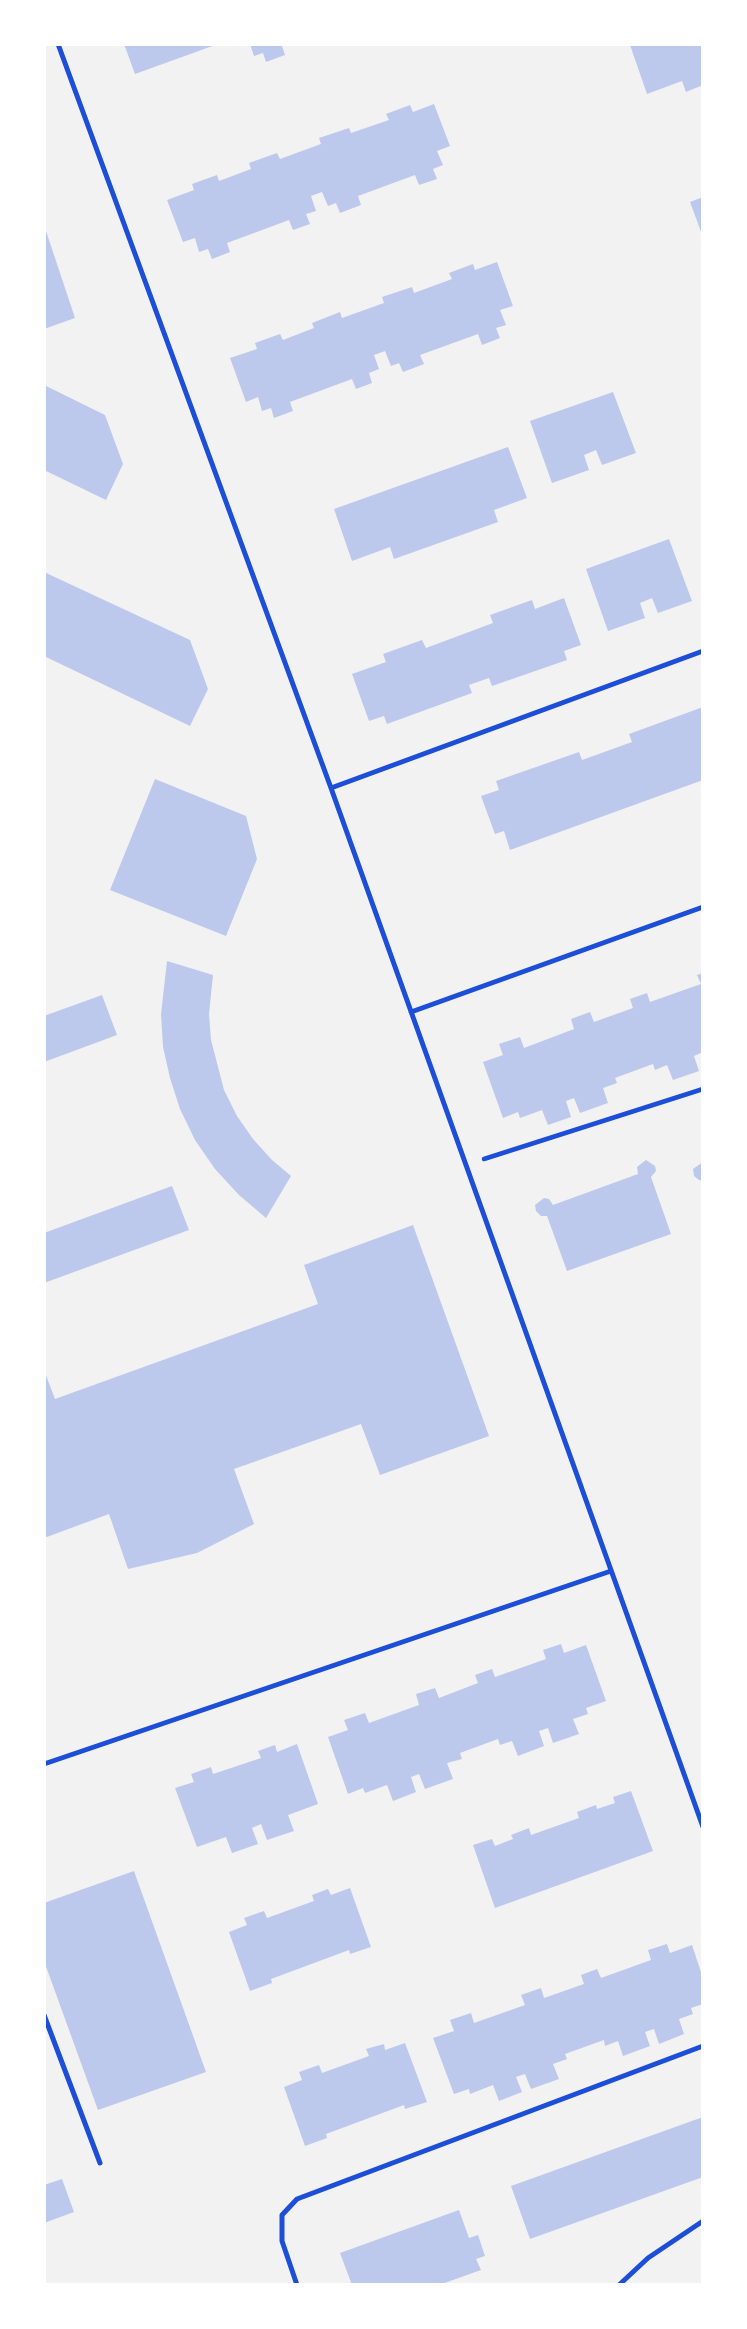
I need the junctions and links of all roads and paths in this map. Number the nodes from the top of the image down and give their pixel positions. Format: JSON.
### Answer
{"nodes":[{"id":1,"x":58,"y":44,"type":"edge"},
{"id":2,"x":703,"y":651,"type":"edge"},
{"id":3,"x":331,"y":788,"type":"junction"},
{"id":4,"x":703,"y":907,"type":"edge"},
{"id":5,"x":411,"y":1012,"type":"junction"},
{"id":6,"x":703,"y":1089,"type":"edge"},
{"id":7,"x":466,"y":1165,"type":"junction"},
{"id":8,"x":611,"y":1571,"type":"junction"},
{"id":9,"x":44,"y":1764,"type":"edge"},
{"id":10,"x":703,"y":1827,"type":"edge"},
{"id":11,"x":44,"y":2015,"type":"edge"},
{"id":12,"x":703,"y":2046,"type":"edge"},
{"id":13,"x":100,"y":2163,"type":"dead end"},
{"id":14,"x":703,"y":2221,"type":"edge"},
{"id":15,"x":297,"y":2285,"type":"edge"},
{"id":16,"x":619,"y":2285,"type":"edge"}],
"edges":[{"from":1,"to":3,"type":"lane"},
{"from":2,"to":3,"type":"lane"},
{"from":3,"to":5,"type":"lane"},
{"from":4,"to":5,"type":"lane"},
{"from":5,"to":7,"type":"lane"},
{"from":6,"to":7,"type":"path"},
{"from":7,"to":8,"type":"lane"},
{"from":8,"to":9,"type":"lane"},
{"from":8,"to":10,"type":"lane"},
{"from":11,"to":13,"type":"lane"},
{"from":12,"to":15,"type":"lane"},
{"from":14,"to":16,"type":"lane"}]}
